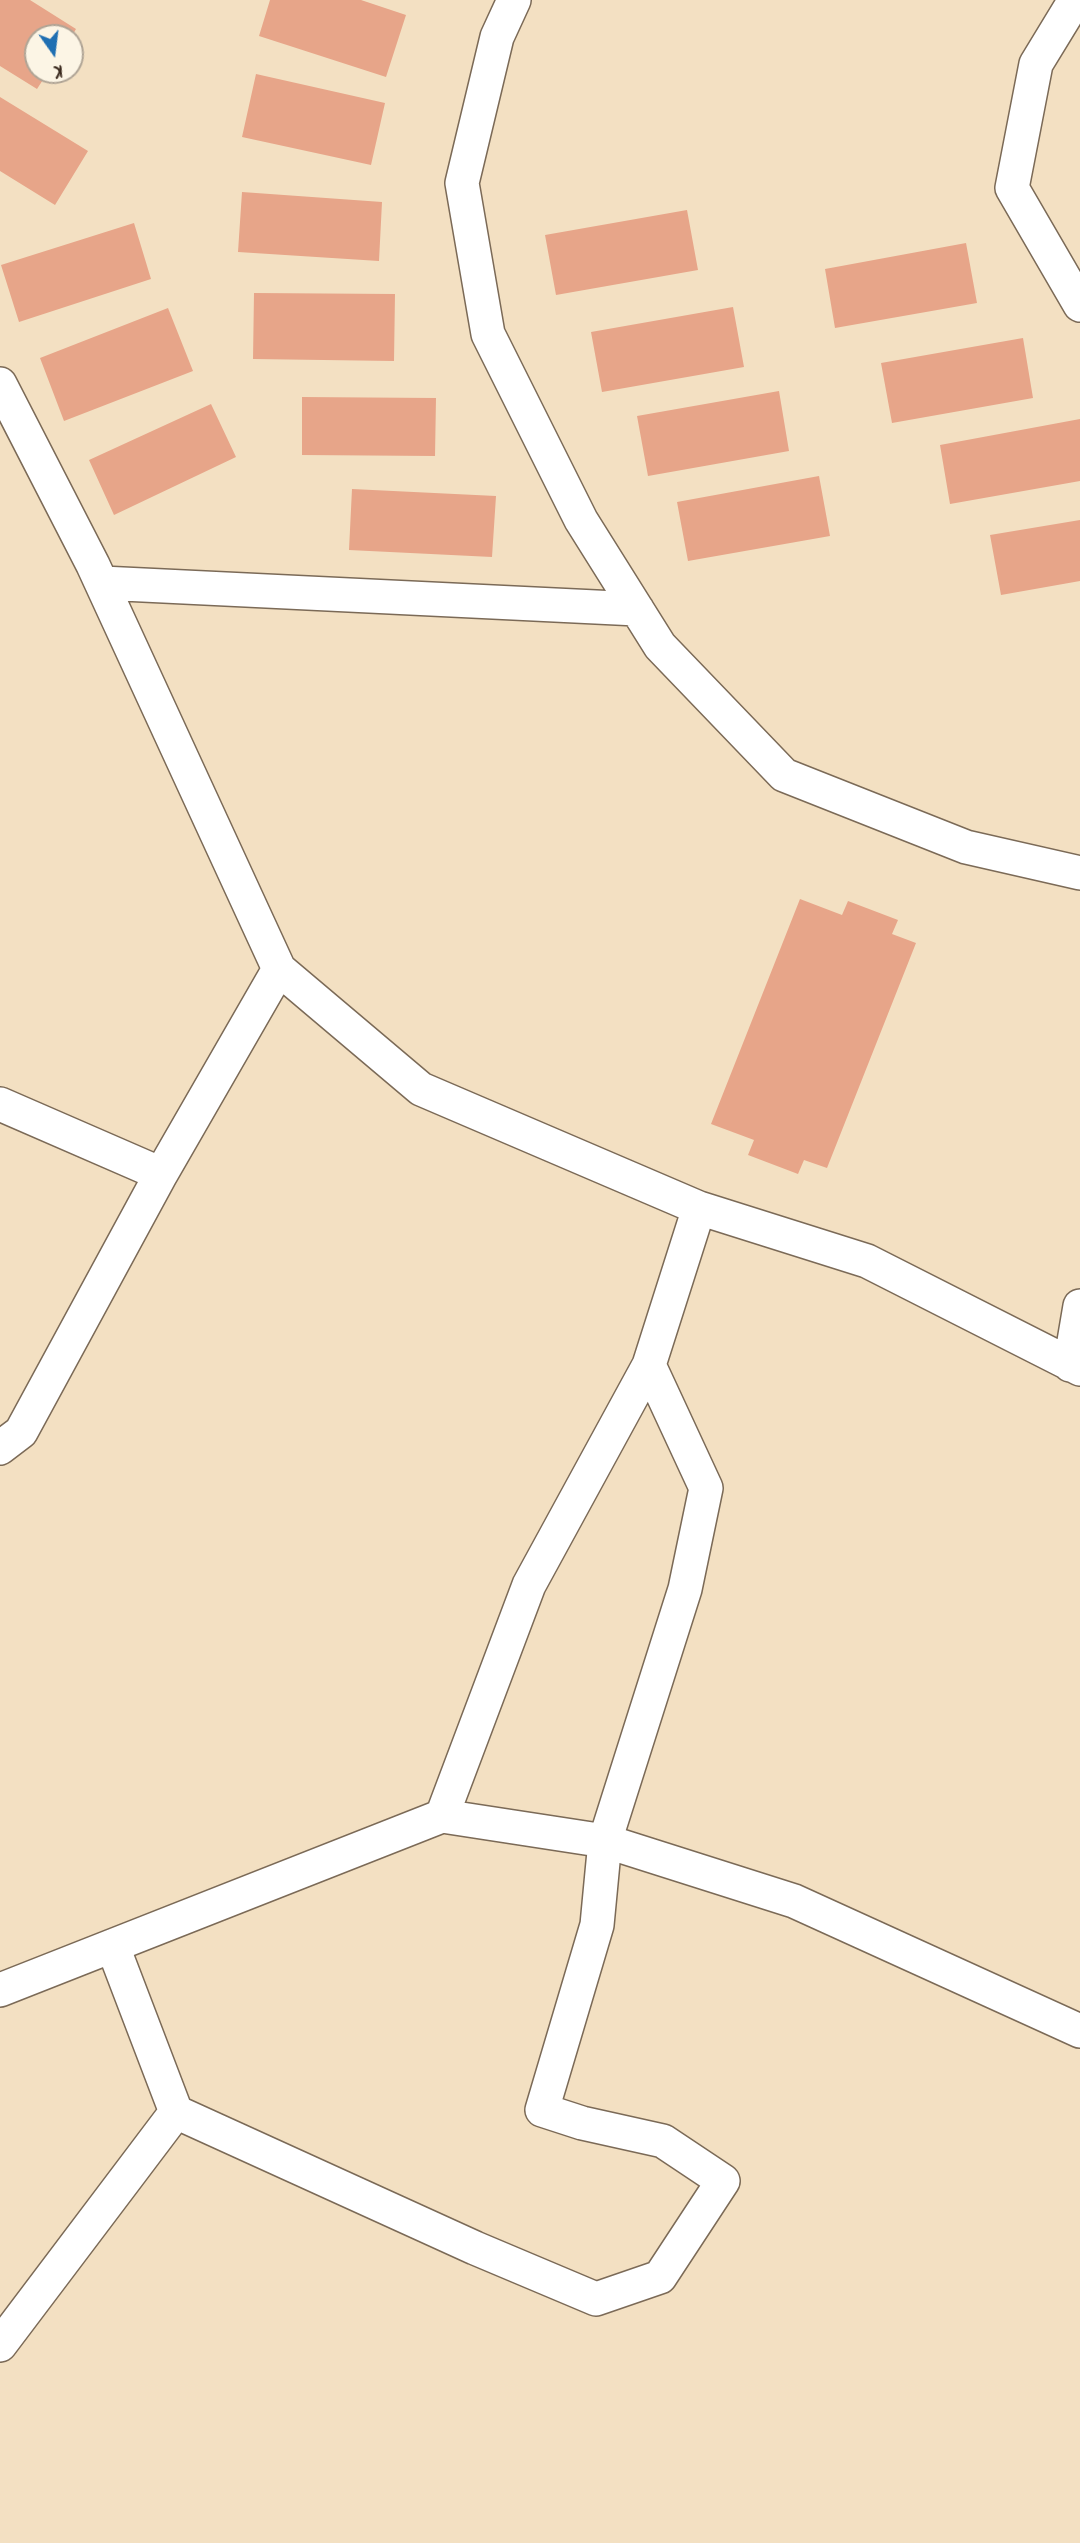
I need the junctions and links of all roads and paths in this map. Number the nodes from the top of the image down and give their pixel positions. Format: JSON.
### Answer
{"nodes":[{"id":1,"x":514,"y":0,"type":"edge"},
{"id":2,"x":1075,"y":0,"type":"edge"},
{"id":3,"x":1080,"y":305,"type":"edge"},
{"id":4,"x":0,"y":384,"type":"edge"},
{"id":5,"x":102,"y":584,"type":"junction"},
{"id":6,"x":637,"y":609,"type":"junction"},
{"id":7,"x":1080,"y":873,"type":"edge"},
{"id":8,"x":279,"y":969,"type":"junction"},
{"id":9,"x":0,"y":1104,"type":"edge"},
{"id":10,"x":161,"y":1174,"type":"junction"},
{"id":11,"x":699,"y":1208,"type":"junction"},
{"id":12,"x":1080,"y":1306,"type":"edge"},
{"id":13,"x":650,"y":1365,"type":"junction"},
{"id":14,"x":1075,"y":1367,"type":"edge"},
{"id":15,"x":0,"y":1448,"type":"edge"},
{"id":16,"x":442,"y":1816,"type":"junction"},
{"id":17,"x":605,"y":1841,"type":"junction"},
{"id":18,"x":113,"y":1947,"type":"junction"},
{"id":19,"x":0,"y":1990,"type":"edge"},
{"id":20,"x":1080,"y":2031,"type":"edge"},
{"id":21,"x":176,"y":2112,"type":"junction"},
{"id":22,"x":0,"y":2345,"type":"edge"}],
"edges":[{"from":1,"to":6,"type":"street"},
{"from":2,"to":3,"type":"street"},
{"from":4,"to":5,"type":"street"},
{"from":5,"to":6,"type":"street"},
{"from":5,"to":8,"type":"street"},
{"from":6,"to":7,"type":"street"},
{"from":8,"to":10,"type":"street"},
{"from":8,"to":11,"type":"street"},
{"from":9,"to":10,"type":"street"},
{"from":10,"to":15,"type":"street"},
{"from":11,"to":13,"type":"street"},
{"from":11,"to":14,"type":"street"},
{"from":12,"to":14,"type":"street"},
{"from":13,"to":16,"type":"street"},
{"from":13,"to":17,"type":"street"},
{"from":16,"to":17,"type":"street"},
{"from":16,"to":18,"type":"street"},
{"from":17,"to":20,"type":"street"},
{"from":17,"to":21,"type":"street"},
{"from":18,"to":19,"type":"street"},
{"from":18,"to":21,"type":"street"},
{"from":21,"to":22,"type":"street"}]}
